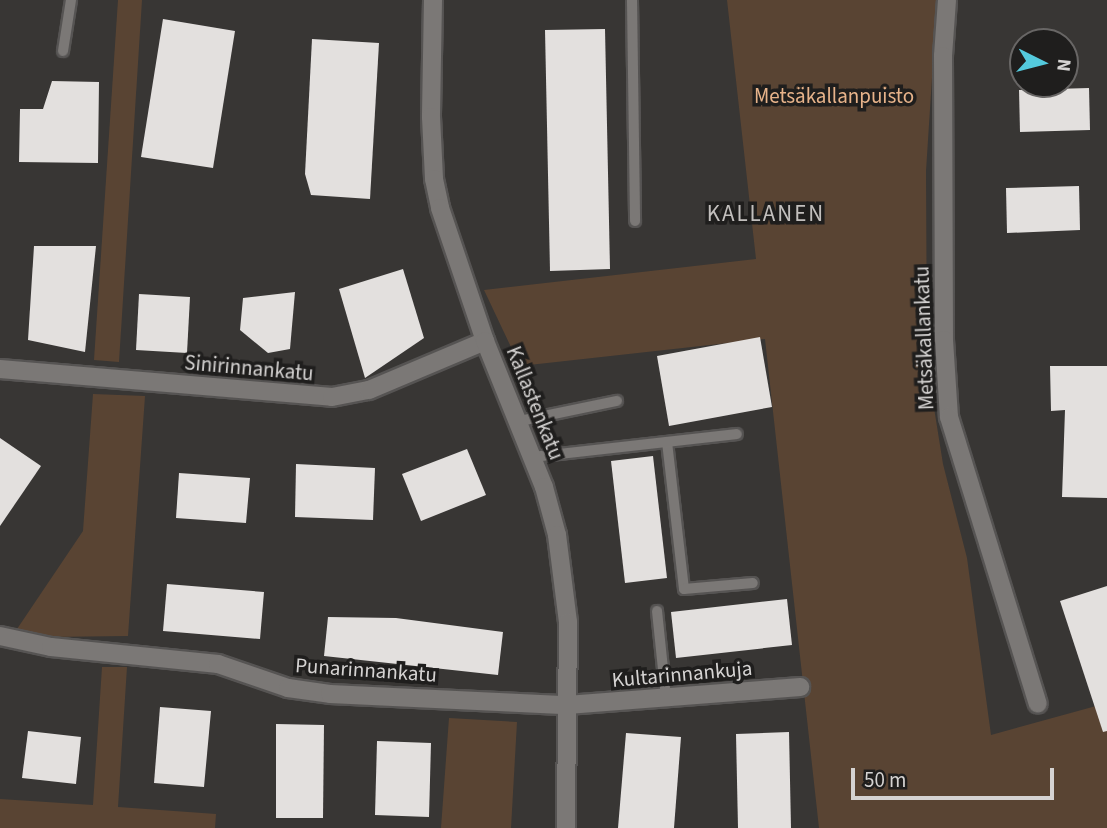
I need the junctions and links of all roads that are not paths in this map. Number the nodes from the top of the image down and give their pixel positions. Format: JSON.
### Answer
{"nodes":[{"id":1,"x":71,"y":0,"type":"edge"},
{"id":2,"x":433,"y":0,"type":"edge"},
{"id":3,"x":632,"y":0,"type":"edge"},
{"id":4,"x":947,"y":0,"type":"edge"},
{"id":5,"x":63,"y":51,"type":"dead end"},
{"id":6,"x":635,"y":220,"type":"dead end"},
{"id":7,"x":485,"y":341,"type":"junction"},
{"id":8,"x":0,"y":369,"type":"edge"},
{"id":9,"x":617,"y":401,"type":"dead end"},
{"id":10,"x":520,"y":421,"type":"junction"},
{"id":11,"x":737,"y":433,"type":"dead end"},
{"id":12,"x":667,"y":442,"type":"junction"},
{"id":13,"x":533,"y":457,"type":"junction"},
{"id":14,"x":753,"y":583,"type":"dead end"},
{"id":15,"x":657,"y":611,"type":"dead end"},
{"id":16,"x":0,"y":636,"type":"edge"},
{"id":17,"x":800,"y":687,"type":"dead end"},
{"id":18,"x":666,"y":698,"type":"junction"},
{"id":19,"x":1038,"y":704,"type":"dead end"},
{"id":20,"x":567,"y":705,"type":"junction"},
{"id":21,"x":566,"y":828,"type":"edge"}],
"edges":[{"from":1,"to":5,"type":"lane"},
{"from":2,"to":7,"type":"street","name":"Kallastenkatu"},
{"from":3,"to":6,"type":"lane"},
{"from":4,"to":19,"type":"street","name":"Metsäkallankatu"},
{"from":7,"to":8,"type":"street","name":"Sinirinnankatu"},
{"from":7,"to":10,"type":"street","name":"Kallastenkatu"},
{"from":9,"to":10,"type":"lane"},
{"from":10,"to":13,"type":"street","name":"Kallastenkatu"},
{"from":11,"to":12,"type":"lane"},
{"from":12,"to":13,"type":"lane"},
{"from":12,"to":14,"type":"lane"},
{"from":13,"to":20,"type":"street","name":"Kallastenkatu"},
{"from":15,"to":18,"type":"lane"},
{"from":16,"to":20,"type":"street","name":"Punarinnankatu"},
{"from":17,"to":18,"type":"street","name":"Kultarinnankuja"},
{"from":18,"to":20,"type":"street","name":"Kultarinnankuja"},
{"from":20,"to":21,"type":"street","name":"Kallastenkatu"}]}
